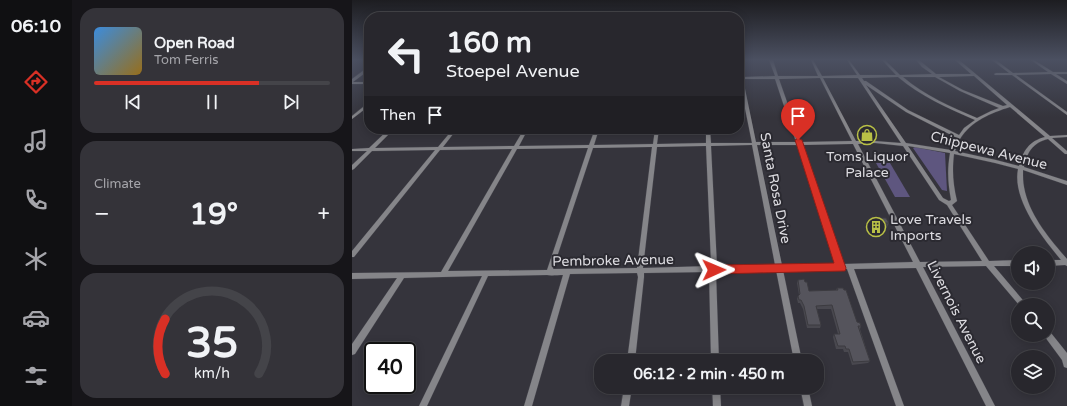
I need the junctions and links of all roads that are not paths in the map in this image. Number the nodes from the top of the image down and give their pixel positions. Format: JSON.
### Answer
{"nodes":[{"id":1,"x":778,"y":79,"type":"edge"},
{"id":2,"x":822,"y":79,"type":"edge"},
{"id":3,"x":862,"y":79,"type":"edge"},
{"id":4,"x":862,"y":79,"type":"edge"},
{"id":5,"x":902,"y":79,"type":"edge"},
{"id":6,"x":942,"y":79,"type":"edge"},
{"id":7,"x":979,"y":79,"type":"edge"},
{"id":8,"x":1021,"y":79,"type":"edge"},
{"id":9,"x":352,"y":82,"type":"edge"},
{"id":10,"x":364,"y":83,"type":"edge"},
{"id":11,"x":744,"y":97,"type":"edge"},
{"id":12,"x":1010,"y":105,"type":"junction"},
{"id":13,"x":1001,"y":107,"type":"junction"},
{"id":14,"x":364,"y":108,"type":"edge"},
{"id":15,"x":1067,"y":114,"type":"edge"},
{"id":16,"x":352,"y":118,"type":"edge"},
{"id":17,"x":977,"y":119,"type":"junction"},
{"id":18,"x":387,"y":134,"type":"edge"},
{"id":19,"x":451,"y":134,"type":"edge"},
{"id":20,"x":523,"y":134,"type":"edge"},
{"id":21,"x":595,"y":134,"type":"edge"},
{"id":22,"x":656,"y":134,"type":"edge"},
{"id":23,"x":708,"y":134,"type":"edge"},
{"id":24,"x":1067,"y":136,"type":"edge"},
{"id":25,"x":959,"y":137,"type":"junction"},
{"id":26,"x":1048,"y":137,"type":"junction"},
{"id":27,"x":854,"y":141,"type":"junction"},
{"id":28,"x":799,"y":143,"type":"junction"},
{"id":29,"x":709,"y":144,"type":"junction"},
{"id":30,"x":754,"y":144,"type":"junction"},
{"id":31,"x":904,"y":144,"type":"junction"},
{"id":32,"x":655,"y":145,"type":"junction"},
{"id":33,"x":591,"y":146,"type":"junction"},
{"id":34,"x":516,"y":147,"type":"junction"},
{"id":35,"x":439,"y":148,"type":"junction"},
{"id":36,"x":352,"y":150,"type":"edge"},
{"id":37,"x":370,"y":150,"type":"junction"},
{"id":38,"x":952,"y":151,"type":"junction"},
{"id":39,"x":1067,"y":153,"type":"edge"},
{"id":40,"x":352,"y":168,"type":"edge"},
{"id":41,"x":1021,"y":168,"type":"junction"},
{"id":42,"x":1067,"y":183,"type":"edge"},
{"id":43,"x":949,"y":204,"type":"junction"},
{"id":44,"x":352,"y":255,"type":"edge"},
{"id":45,"x":1055,"y":263,"type":"edge"},
{"id":46,"x":1067,"y":263,"type":"edge"},
{"id":47,"x":989,"y":264,"type":"junction"},
{"id":48,"x":1011,"y":264,"type":"edge"},
{"id":49,"x":918,"y":266,"type":"junction"},
{"id":50,"x":850,"y":267,"type":"junction"},
{"id":51,"x":841,"y":268,"type":"junction"},
{"id":52,"x":778,"y":269,"type":"junction"},
{"id":53,"x":714,"y":270,"type":"junction"},
{"id":54,"x":641,"y":271,"type":"junction"},
{"id":55,"x":567,"y":272,"type":"junction"},
{"id":56,"x":549,"y":273,"type":"junction"},
{"id":57,"x":443,"y":274,"type":"junction"},
{"id":58,"x":486,"y":274,"type":"junction"},
{"id":59,"x":402,"y":275,"type":"junction"},
{"id":60,"x":352,"y":276,"type":"edge"},
{"id":61,"x":1017,"y":298,"type":"edge"},
{"id":62,"x":1053,"y":342,"type":"edge"},
{"id":63,"x":352,"y":351,"type":"edge"},
{"id":64,"x":632,"y":354,"type":"edge"},
{"id":65,"x":715,"y":354,"type":"edge"},
{"id":66,"x":796,"y":354,"type":"edge"},
{"id":67,"x":1067,"y":360,"type":"edge"},
{"id":68,"x":627,"y":394,"type":"edge"},
{"id":69,"x":716,"y":394,"type":"edge"},
{"id":70,"x":805,"y":394,"type":"edge"},
{"id":71,"x":423,"y":406,"type":"edge"},
{"id":72,"x":528,"y":406,"type":"edge"},
{"id":73,"x":625,"y":406,"type":"edge"},
{"id":74,"x":717,"y":406,"type":"edge"},
{"id":75,"x":808,"y":406,"type":"edge"},
{"id":76,"x":900,"y":406,"type":"edge"},
{"id":77,"x":991,"y":406,"type":"edge"}],
"edges":[{"from":1,"to":28,"type":"street"},
{"from":2,"to":27,"type":"street","name":"Livernois Avenue"},
{"from":3,"to":25,"type":"street"},
{"from":4,"to":31,"type":"street"},
{"from":5,"to":17,"type":"street"},
{"from":6,"to":13,"type":"street"},
{"from":7,"to":12,"type":"street"},
{"from":8,"to":15,"type":"street"},
{"from":9,"to":10,"type":"street"},
{"from":11,"to":30,"type":"street","name":"Santa Rosa Drive"},
{"from":12,"to":13,"type":"street"},
{"from":12,"to":26,"type":"street"},
{"from":13,"to":17,"type":"street"},
{"from":14,"to":16,"type":"street"},
{"from":17,"to":25,"type":"street"},
{"from":18,"to":37,"type":"street"},
{"from":19,"to":35,"type":"street"},
{"from":20,"to":34,"type":"street"},
{"from":21,"to":33,"type":"street"},
{"from":22,"to":32,"type":"street"},
{"from":23,"to":29,"type":"street"},
{"from":24,"to":26,"type":"street"},
{"from":25,"to":38,"type":"street"},
{"from":26,"to":39,"type":"street"},
{"from":26,"to":41,"type":"street"},
{"from":27,"to":28,"type":"street","name":"Chippewa Avenue"},
{"from":27,"to":31,"type":"street","name":"Chippewa Avenue"},
{"from":27,"to":49,"type":"street","name":"Livernois Avenue"},
{"from":28,"to":30,"type":"street","name":"Chippewa Avenue"},
{"from":28,"to":51,"type":"street"},
{"from":29,"to":30,"type":"street","name":"Chippewa Avenue"},
{"from":29,"to":32,"type":"street","name":"Chippewa Avenue"},
{"from":29,"to":53,"type":"street"},
{"from":30,"to":52,"type":"street","name":"Santa Rosa Drive"},
{"from":31,"to":38,"type":"street","name":"Chippewa Avenue"},
{"from":31,"to":43,"type":"street"},
{"from":32,"to":33,"type":"street","name":"Chippewa Avenue"},
{"from":32,"to":54,"type":"street"},
{"from":33,"to":34,"type":"street","name":"Chippewa Avenue"},
{"from":33,"to":56,"type":"street"},
{"from":34,"to":35,"type":"street","name":"Chippewa Avenue"},
{"from":34,"to":57,"type":"street"},
{"from":35,"to":37,"type":"street","name":"Chippewa Avenue"},
{"from":35,"to":44,"type":"street"},
{"from":36,"to":37,"type":"street","name":"Chippewa Avenue"},
{"from":37,"to":40,"type":"street"},
{"from":38,"to":41,"type":"street","name":"Chippewa Avenue"},
{"from":38,"to":43,"type":"street"},
{"from":41,"to":42,"type":"street","name":"Chippewa Avenue"},
{"from":41,"to":46,"type":"street"},
{"from":43,"to":47,"type":"street"},
{"from":45,"to":46,"type":"street"},
{"from":47,"to":48,"type":"street","name":"Pembroke Avenue"},
{"from":47,"to":49,"type":"street","name":"Pembroke Avenue"},
{"from":47,"to":61,"type":"street"},
{"from":49,"to":50,"type":"street","name":"Pembroke Avenue"},
{"from":49,"to":77,"type":"street","name":"Livernois Avenue"},
{"from":50,"to":51,"type":"street","name":"Pembroke Avenue"},
{"from":50,"to":76,"type":"street"},
{"from":51,"to":52,"type":"street","name":"Pembroke Avenue"},
{"from":52,"to":53,"type":"street","name":"Pembroke Avenue"},
{"from":52,"to":66,"type":"street","name":"Santa Rosa Drive"},
{"from":53,"to":54,"type":"street","name":"Pembroke Avenue"},
{"from":53,"to":65,"type":"street"},
{"from":54,"to":55,"type":"street","name":"Pembroke Avenue"},
{"from":54,"to":64,"type":"street"},
{"from":55,"to":56,"type":"street","name":"Pembroke Avenue"},
{"from":55,"to":72,"type":"street"},
{"from":56,"to":58,"type":"street","name":"Pembroke Avenue"},
{"from":57,"to":58,"type":"street","name":"Pembroke Avenue"},
{"from":57,"to":59,"type":"street","name":"Pembroke Avenue"},
{"from":58,"to":71,"type":"street"},
{"from":59,"to":60,"type":"street","name":"Pembroke Avenue"},
{"from":59,"to":63,"type":"street"},
{"from":62,"to":67,"type":"street"},
{"from":68,"to":73,"type":"street"},
{"from":69,"to":74,"type":"street"},
{"from":70,"to":75,"type":"street"}]}
